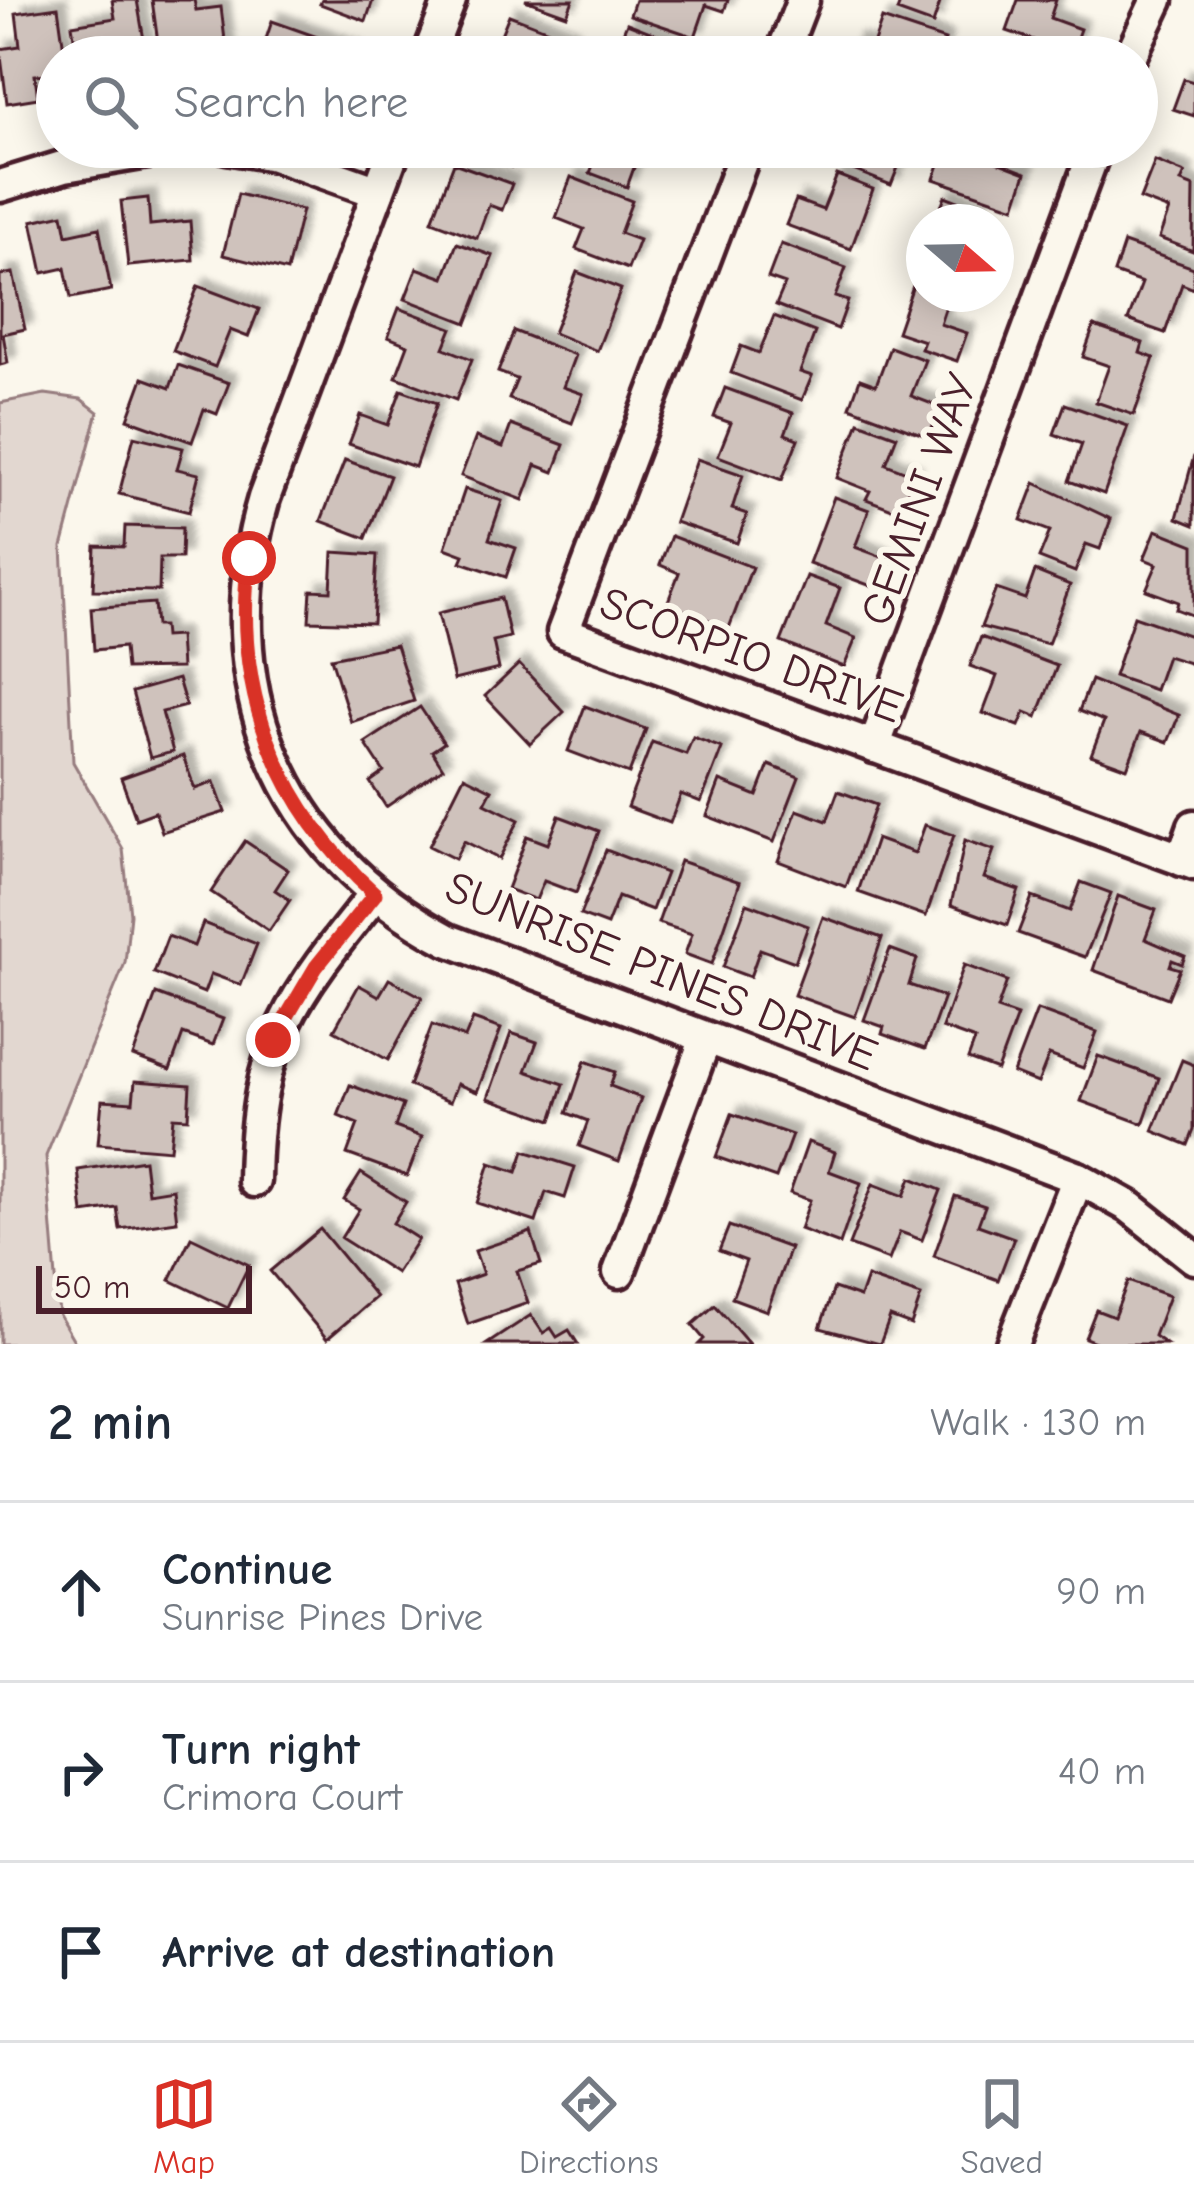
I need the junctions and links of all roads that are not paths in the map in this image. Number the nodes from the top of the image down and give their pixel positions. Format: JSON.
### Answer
{"nodes":[{"id":1,"x":450,"y":0,"type":"edge"},
{"id":2,"x":803,"y":0,"type":"edge"},
{"id":3,"x":1156,"y":0,"type":"edge"},
{"id":4,"x":436,"y":36,"type":"edge"},
{"id":5,"x":790,"y":36,"type":"edge"},
{"id":6,"x":1140,"y":36,"type":"edge"},
{"id":7,"x":58,"y":168,"type":"edge"},
{"id":8,"x":311,"y":168,"type":"edge"},
{"id":9,"x":387,"y":168,"type":"edge"},
{"id":10,"x":739,"y":168,"type":"edge"},
{"id":11,"x":1088,"y":168,"type":"edge"},
{"id":12,"x":0,"y":186,"type":"edge"},
{"id":13,"x":378,"y":192,"type":"junction"},
{"id":14,"x":874,"y":747,"type":"junction"},
{"id":15,"x":1194,"y":826,"type":"edge"},
{"id":16,"x":1188,"y":862,"type":"edge"},
{"id":17,"x":375,"y":894,"type":"junction"},
{"id":18,"x":706,"y":1038,"type":"junction"},
{"id":19,"x":1078,"y":1178,"type":"junction"},
{"id":20,"x":254,"y":1181,"type":"dead end"},
{"id":21,"x":1194,"y":1258,"type":"edge"},
{"id":22,"x":619,"y":1272,"type":"dead end"},
{"id":23,"x":1012,"y":1344,"type":"edge"}],
"edges":[{"from":1,"to":4,"type":"street"},
{"from":2,"to":5,"type":"street"},
{"from":3,"to":6,"type":"street"},
{"from":7,"to":12,"type":"street"},
{"from":8,"to":13,"type":"street"},
{"from":9,"to":13,"type":"street","name":"SUNRISE PINES DRIVE"},
{"from":10,"to":14,"type":"street","name":"SCORPIO DRIVE"},
{"from":11,"to":14,"type":"street","name":"GEMINI WAY"},
{"from":13,"to":17,"type":"street","name":"SUNRISE PINES DRIVE"},
{"from":14,"to":16,"type":"street","name":"SCORPIO DRIVE"},
{"from":15,"to":16,"type":"street"},
{"from":17,"to":18,"type":"street","name":"SUNRISE PINES DRIVE"},
{"from":17,"to":20,"type":"street"},
{"from":18,"to":19,"type":"street","name":"SUNRISE PINES DRIVE"},
{"from":18,"to":22,"type":"street"},
{"from":19,"to":21,"type":"street","name":"SUNRISE PINES DRIVE"},
{"from":19,"to":23,"type":"street"}]}
